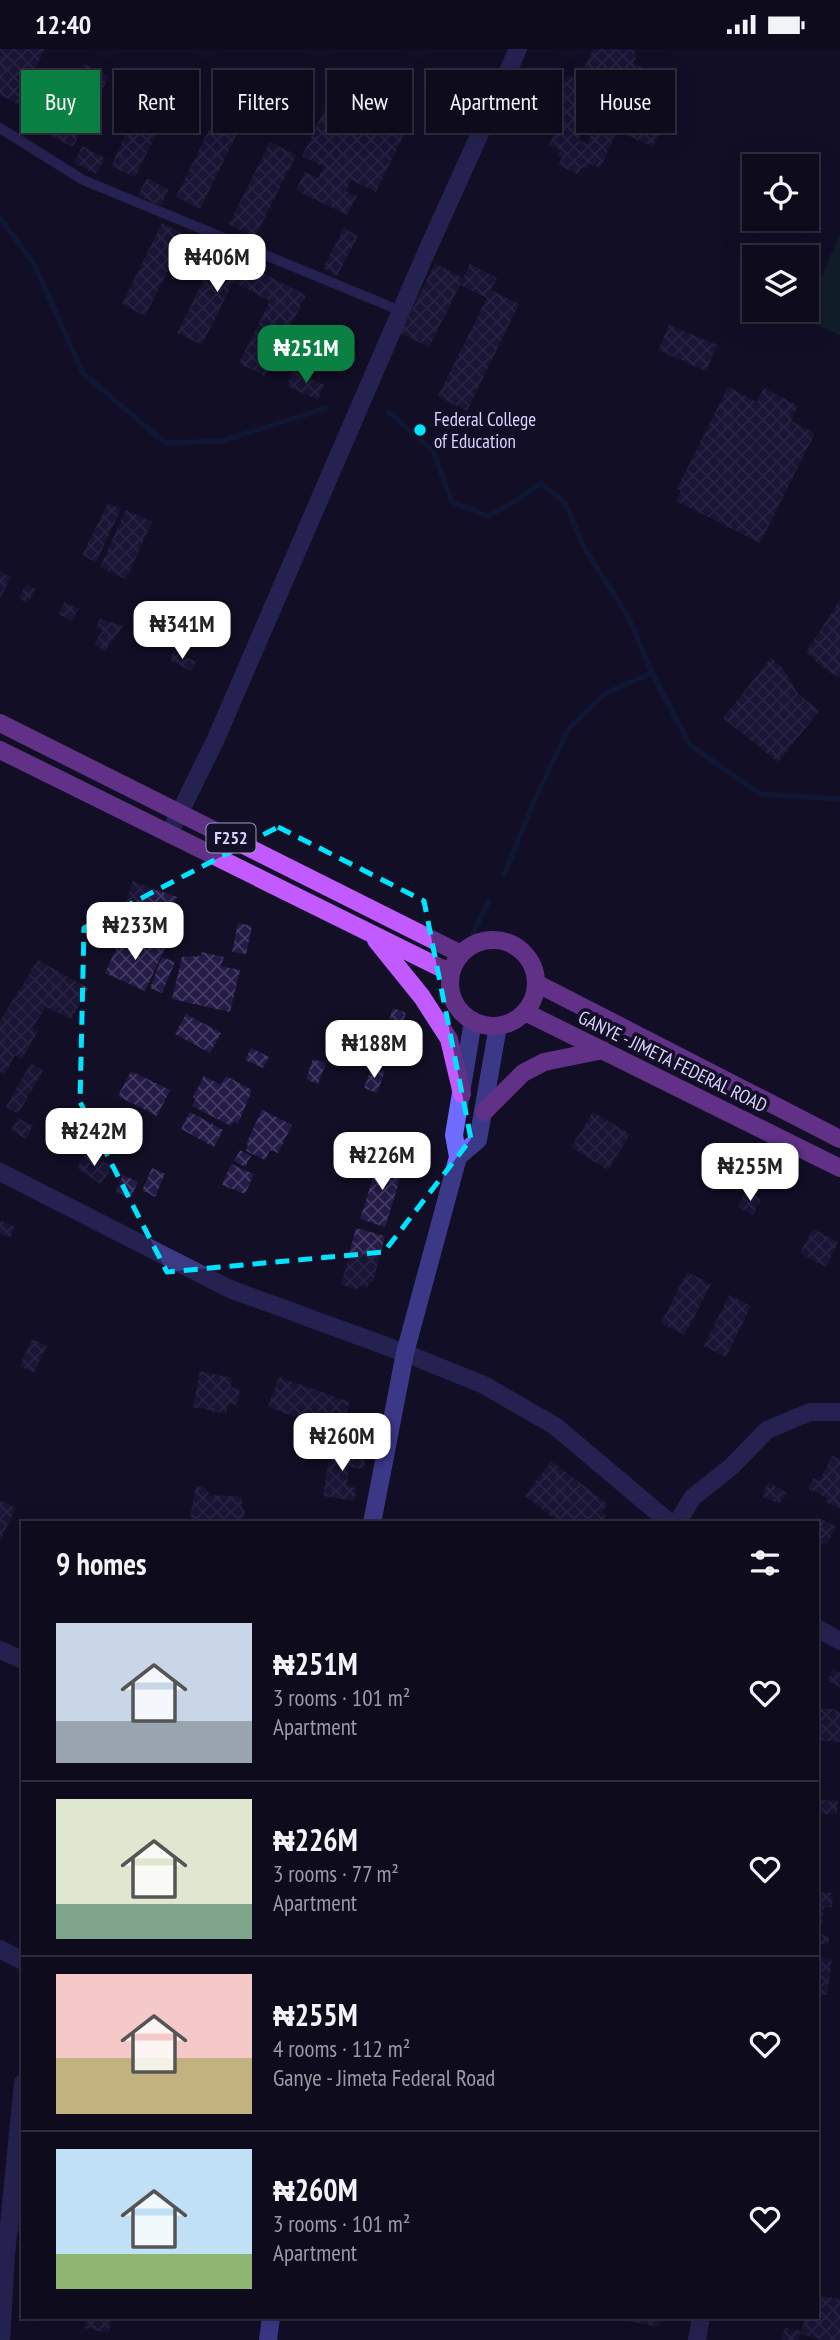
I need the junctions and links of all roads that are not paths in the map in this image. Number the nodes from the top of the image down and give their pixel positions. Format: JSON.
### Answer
{"nodes":[{"id":1,"x":519,"y":49,"type":"edge"},
{"id":2,"x":0,"y":128,"type":"edge"},
{"id":3,"x":401,"y":311,"type":"junction"},
{"id":4,"x":0,"y":723,"type":"edge"},
{"id":5,"x":0,"y":750,"type":"edge"},
{"id":6,"x":181,"y":813,"type":"junction"},
{"id":7,"x":169,"y":834,"type":"junction"},
{"id":8,"x":372,"y":935,"type":"junction"},
{"id":9,"x":461,"y":954,"type":"junction"},
{"id":10,"x":451,"y":973,"type":"junction"},
{"id":11,"x":536,"y":983,"type":"junction"},
{"id":12,"x":525,"y":1012,"type":"junction"},
{"id":13,"x":473,"y":1021,"type":"junction"},
{"id":14,"x":498,"y":1026,"type":"junction"},
{"id":15,"x":603,"y":1050,"type":"junction"},
{"id":16,"x":462,"y":1094,"type":"junction"},
{"id":17,"x":484,"y":1111,"type":"junction"},
{"id":18,"x":840,"y":1139,"type":"edge"},
{"id":19,"x":458,"y":1157,"type":"junction"},
{"id":20,"x":840,"y":1168,"type":"edge"},
{"id":21,"x":0,"y":1172,"type":"edge"},
{"id":22,"x":405,"y":1353,"type":"junction"},
{"id":23,"x":840,"y":1412,"type":"edge"},
{"id":24,"x":372,"y":1521,"type":"edge"},
{"id":25,"x":668,"y":1521,"type":"edge"},
{"id":26,"x":678,"y":1521,"type":"edge"},
{"id":27,"x":819,"y":1629,"type":"edge"},
{"id":28,"x":840,"y":1641,"type":"edge"},
{"id":29,"x":0,"y":1650,"type":"edge"},
{"id":30,"x":21,"y":1659,"type":"edge"},
{"id":31,"x":0,"y":1949,"type":"edge"},
{"id":32,"x":21,"y":1960,"type":"edge"},
{"id":33,"x":21,"y":2101,"type":"edge"},
{"id":34,"x":3,"y":2260,"type":"edge"},
{"id":35,"x":271,"y":2319,"type":"edge"},
{"id":36,"x":701,"y":2319,"type":"edge"},
{"id":37,"x":1,"y":2340,"type":"edge"},
{"id":38,"x":268,"y":2340,"type":"edge"},
{"id":39,"x":698,"y":2340,"type":"edge"}],
"edges":[{"from":1,"to":3,"type":"street"},
{"from":2,"to":3,"type":"lane"},
{"from":3,"to":6,"type":"street"},
{"from":4,"to":6,"type":"main road","number":"F252"},
{"from":5,"to":7,"type":"main road","number":"F252"},
{"from":6,"to":7,"type":"street"},
{"from":6,"to":9,"type":"main road","number":"F252"},
{"from":7,"to":8,"type":"main road","number":"F252"},
{"from":8,"to":10,"type":"main road","number":"F252"},
{"from":8,"to":16,"type":"main road"},
{"from":9,"to":10,"type":"main road"},
{"from":9,"to":11,"type":"main road"},
{"from":10,"to":13,"type":"main road"},
{"from":11,"to":12,"type":"main road"},
{"from":11,"to":18,"type":"main road","name":"GANYE - JIMETA FEDERAL ROAD"},
{"from":12,"to":14,"type":"main road"},
{"from":12,"to":15,"type":"main road","name":"GANYE - JIMETA FEDERAL ROAD"},
{"from":13,"to":14,"type":"main road"},
{"from":13,"to":16,"type":"main road"},
{"from":14,"to":17,"type":"main road"},
{"from":15,"to":17,"type":"main road"},
{"from":15,"to":20,"type":"main road","name":"GANYE - JIMETA FEDERAL ROAD"},
{"from":16,"to":19,"type":"main road"},
{"from":17,"to":19,"type":"main road"},
{"from":19,"to":22,"type":"main road"},
{"from":21,"to":22,"type":"street"},
{"from":22,"to":24,"type":"main road"},
{"from":22,"to":25,"type":"street"},
{"from":23,"to":26,"type":"street"},
{"from":27,"to":28,"type":"street"},
{"from":29,"to":30,"type":"street"},
{"from":31,"to":32,"type":"street"},
{"from":33,"to":34,"type":"street"},
{"from":34,"to":37,"type":"street"},
{"from":35,"to":38,"type":"main road"},
{"from":36,"to":39,"type":"street"}]}
